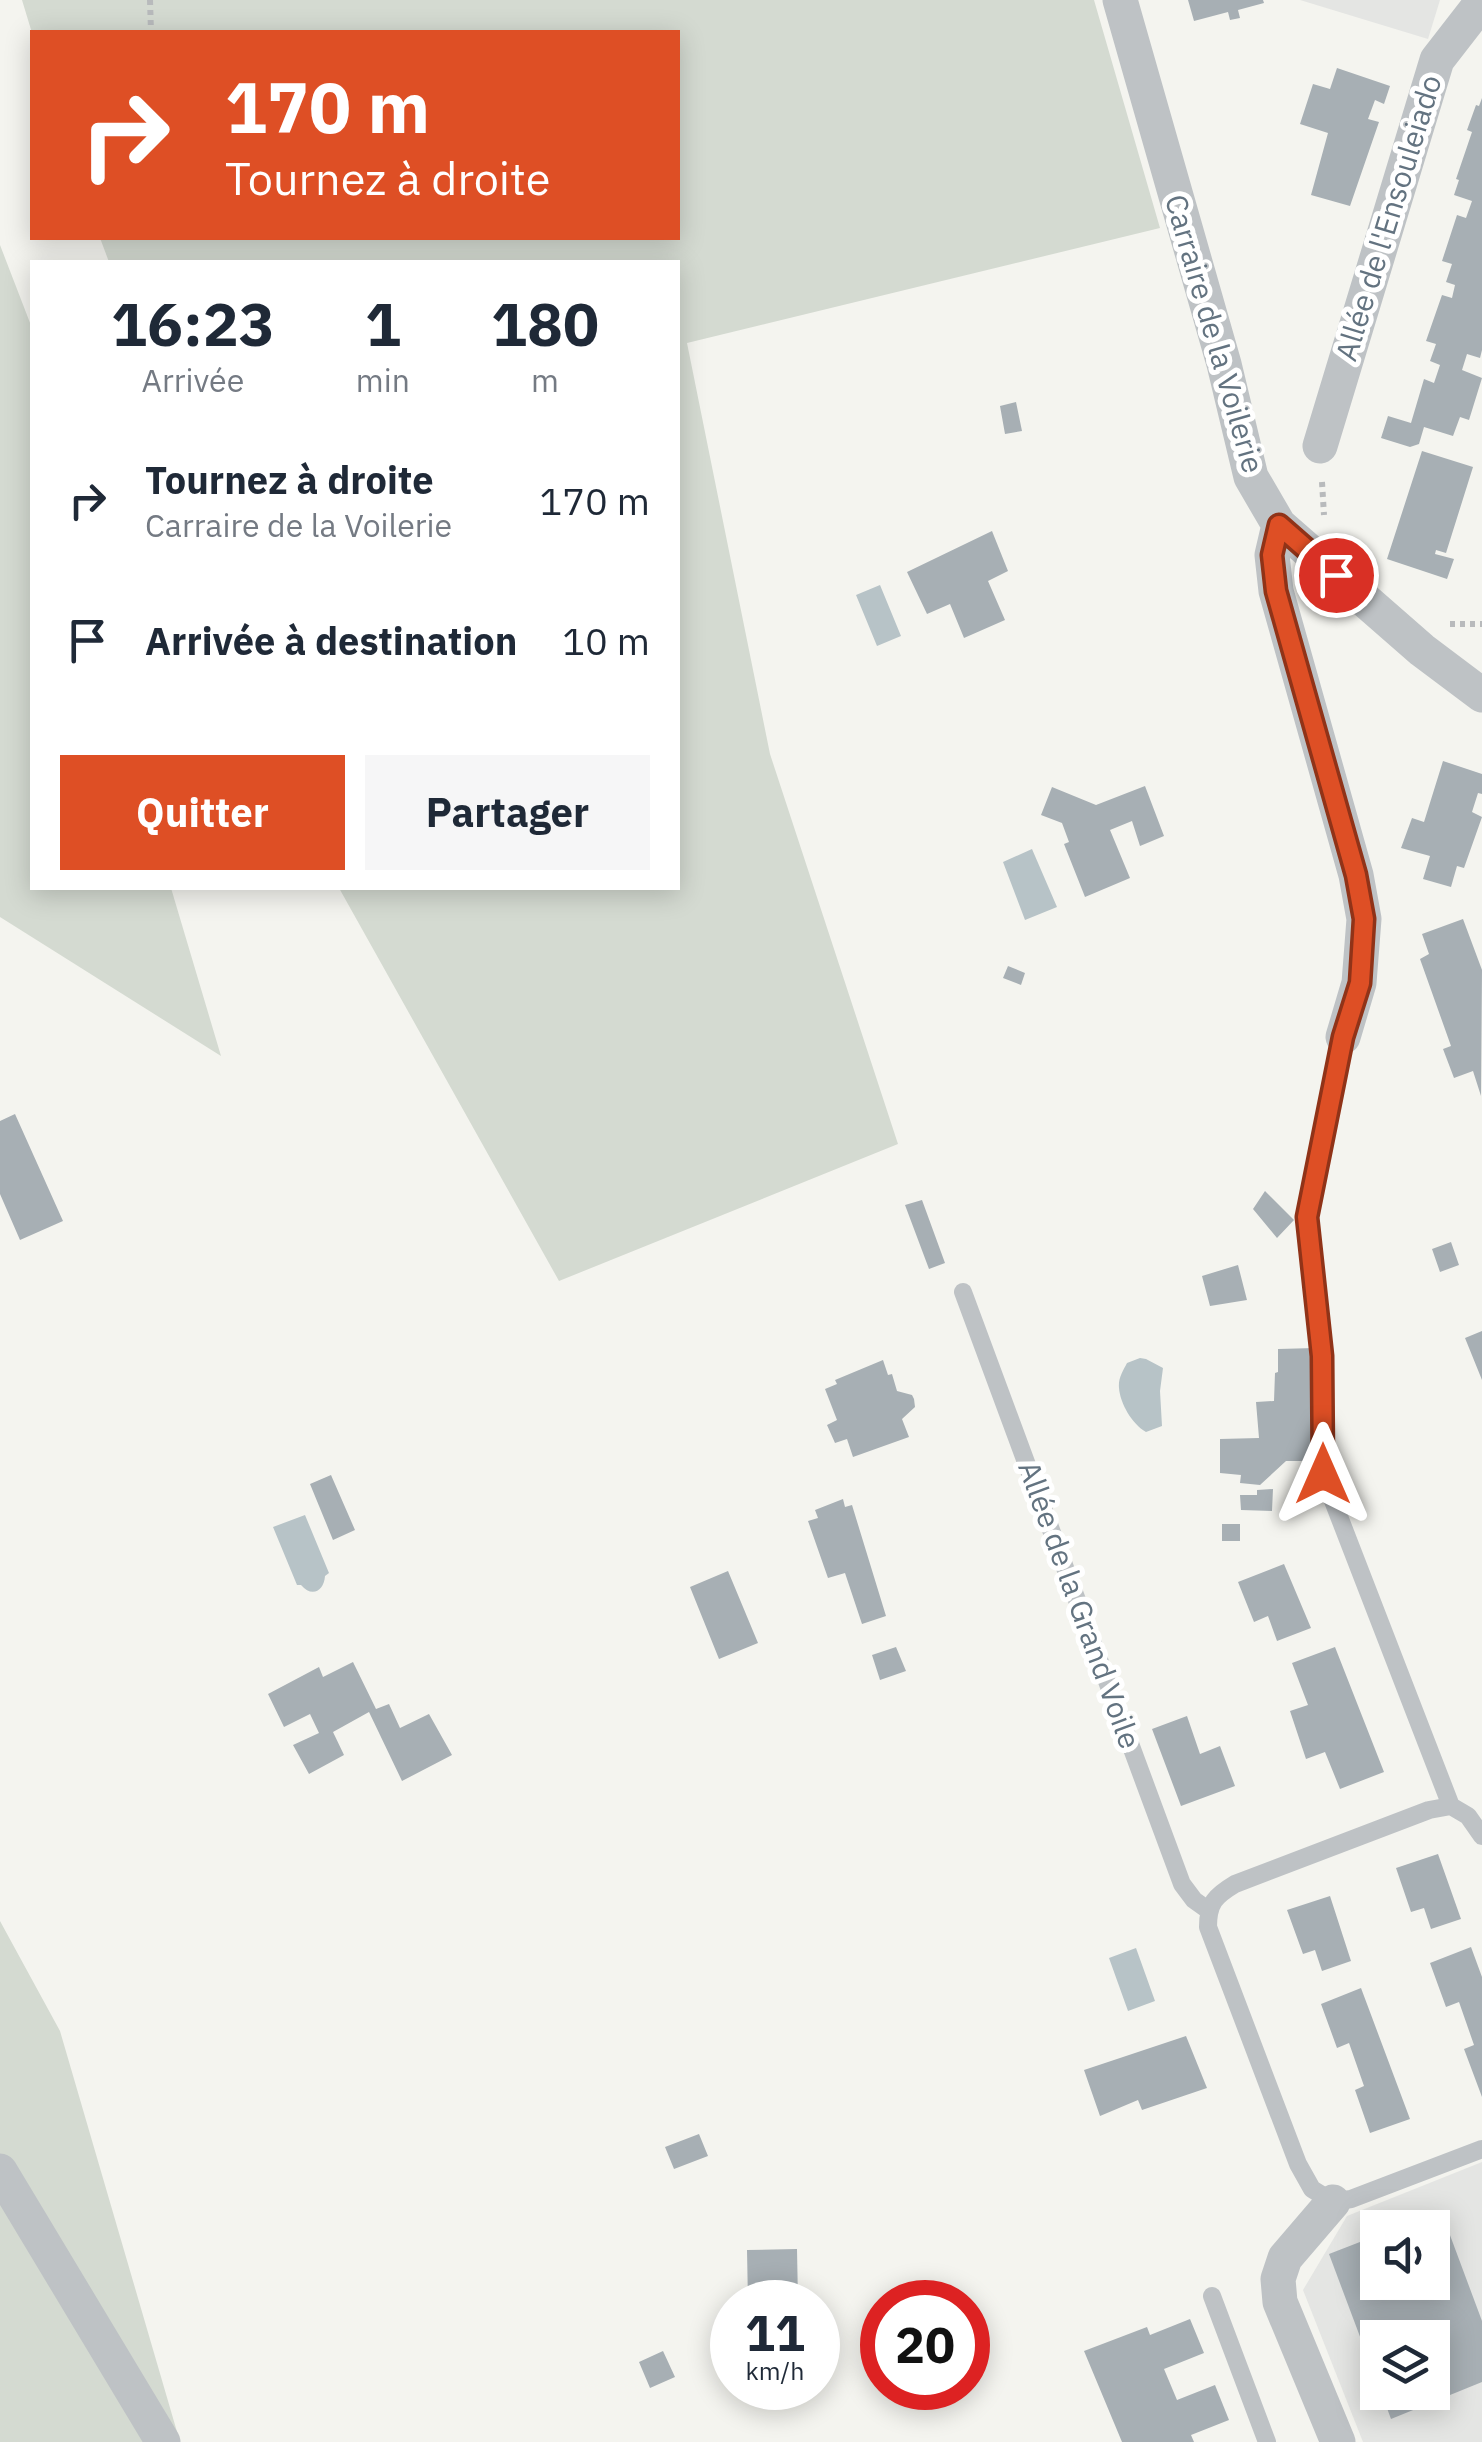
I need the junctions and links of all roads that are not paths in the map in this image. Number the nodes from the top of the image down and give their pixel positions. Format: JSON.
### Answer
{"nodes":[{"id":1,"x":1120,"y":0,"type":"edge"},
{"id":2,"x":1482,"y":2,"type":"edge"},
{"id":3,"x":1320,"y":446,"type":"dead end"},
{"id":4,"x":1279,"y":525,"type":"junction"},
{"id":5,"x":1482,"y":696,"type":"edge"},
{"id":6,"x":1343,"y":1037,"type":"joint"},
{"id":7,"x":963,"y":1292,"type":"dead end"},
{"id":8,"x":1451,"y":1806,"type":"junction"},
{"id":9,"x":1482,"y":1836,"type":"edge"},
{"id":10,"x":1208,"y":1910,"type":"junction"},
{"id":11,"x":1482,"y":2149,"type":"edge"},
{"id":12,"x":0,"y":2171,"type":"edge"},
{"id":13,"x":1333,"y":2202,"type":"junction"},
{"id":14,"x":1212,"y":2296,"type":"dead end"},
{"id":15,"x":163,"y":2442,"type":"edge"},
{"id":16,"x":1267,"y":2442,"type":"edge"},
{"id":17,"x":1338,"y":2442,"type":"edge"}],
"edges":[{"from":1,"to":4,"type":"street","name":"Carraire de la Voilerie"},
{"from":2,"to":3,"type":"street","name":"Allée de l'Ensouleiado"},
{"from":4,"to":5,"type":"street","name":"Carraire de la Voilerie"},
{"from":4,"to":6,"type":"street"},
{"from":6,"to":8,"type":"lane"},
{"from":7,"to":10,"type":"lane","name":"Allée de la Grand Voile"},
{"from":8,"to":9,"type":"lane"},
{"from":8,"to":10,"type":"lane"},
{"from":10,"to":13,"type":"lane","name":"Allée de la Grand Voile"},
{"from":11,"to":13,"type":"lane"},
{"from":12,"to":15,"type":"street"},
{"from":13,"to":17,"type":"street"},
{"from":14,"to":16,"type":"lane"}]}
